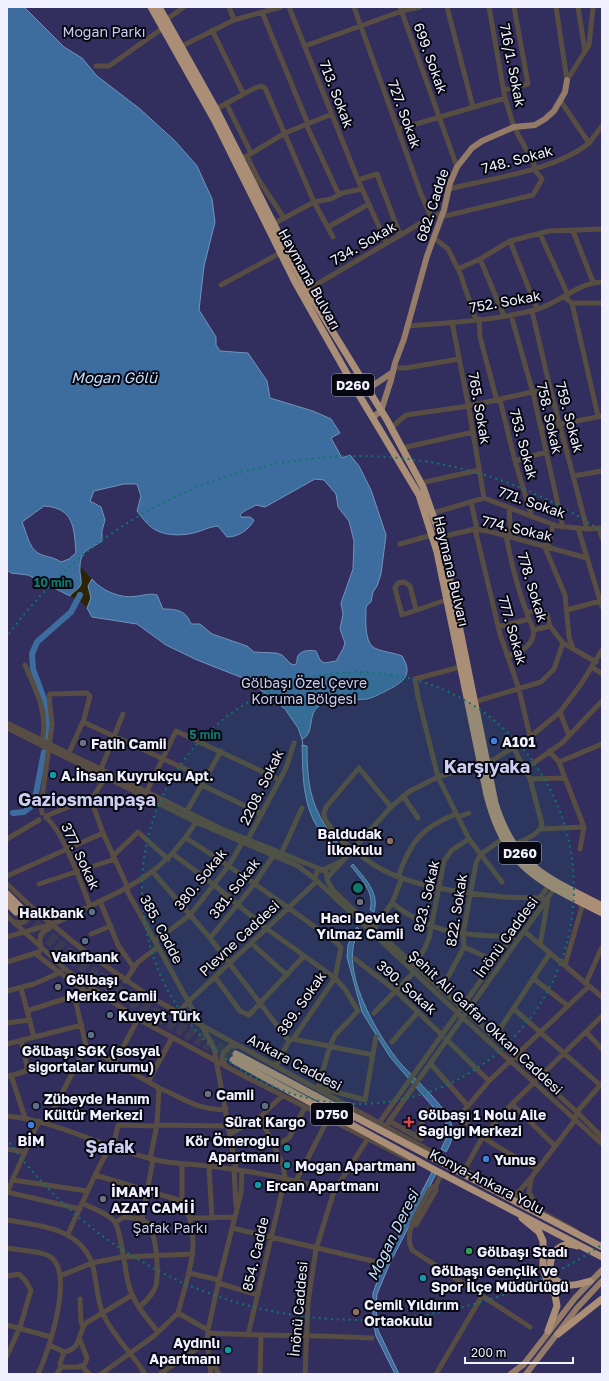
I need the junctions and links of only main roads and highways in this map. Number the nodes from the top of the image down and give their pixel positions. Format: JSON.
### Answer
{"nodes":[{"id":1,"x":151,"y":7,"type":"edge"},
{"id":2,"x":159,"y":7,"type":"edge"},
{"id":3,"x":567,"y":80,"type":"road end"},
{"id":4,"x":394,"y":370,"type":"junction"},
{"id":5,"x":368,"y":390,"type":"junction"},
{"id":6,"x":359,"y":395,"type":"junction"},
{"id":7,"x":381,"y":411,"type":"junction"},
{"id":8,"x":373,"y":417,"type":"junction"},
{"id":9,"x":484,"y":763,"type":"junction"},
{"id":10,"x":7,"y":894,"type":"edge"},
{"id":11,"x":7,"y":903,"type":"edge"},
{"id":12,"x":602,"y":906,"type":"edge"},
{"id":13,"x":602,"y":912,"type":"edge"},
{"id":14,"x":504,"y":1205,"type":"junction"},
{"id":15,"x":602,"y":1247,"type":"edge"},
{"id":16,"x":590,"y":1250,"type":"junction"},
{"id":17,"x":602,"y":1256,"type":"edge"},
{"id":18,"x":602,"y":1270,"type":"edge"},
{"id":19,"x":590,"y":1281,"type":"junction"},
{"id":20,"x":602,"y":1281,"type":"edge"},
{"id":21,"x":602,"y":1299,"type":"edge"},
{"id":22,"x":548,"y":1331,"type":"junction"},
{"id":23,"x":558,"y":1334,"type":"junction"},
{"id":24,"x":511,"y":1374,"type":"edge"},
{"id":25,"x":526,"y":1374,"type":"edge"}],
"edges":[{"from":1,"to":6,"type":"highway","name":"Haymana Bulvarı","number":"D260"},
{"from":2,"to":5,"type":"highway","name":"Haymana Bulvarı","number":"D260"},
{"from":3,"to":4,"type":"main road","name":"682. Cadde"},
{"from":4,"to":5,"type":"main road"},
{"from":4,"to":7,"type":"main road","name":"682. Cadde"},
{"from":5,"to":6,"type":"main road"},
{"from":5,"to":7,"type":"highway","name":"Haymana Bulvarı","number":"D260"},
{"from":6,"to":8,"type":"highway","name":"Haymana Bulvarı","number":"D260"},
{"from":7,"to":8,"type":"main road"},
{"from":7,"to":9,"type":"highway","name":"Haymana Bulvarı","number":"D260"},
{"from":8,"to":9,"type":"highway","name":"Haymana Bulvarı","number":"D260"},
{"from":9,"to":12,"type":"highway","name":"Haymana Bulvarı","number":"D260"},
{"from":9,"to":13,"type":"highway","name":"Haymana Bulvarı","number":"D260"},
{"from":10,"to":11,"type":"highway"},
{"from":14,"to":15,"type":"highway","name":"Konya-Ankara Yolu","number":"D750"},
{"from":14,"to":16,"type":"highway","name":"Konya-Ankara Yolu","number":"D750"},
{"from":14,"to":22,"type":"highway","number":"D750"},
{"from":16,"to":17,"type":"highway","name":"Konya-Ankara Yolu","number":"D750"},
{"from":16,"to":19,"type":"highway","number":"D750"},
{"from":18,"to":19,"type":"main road"},
{"from":19,"to":22,"type":"main road"},
{"from":20,"to":23,"type":"main road"},
{"from":21,"to":23,"type":"highway"},
{"from":22,"to":24,"type":"main road"},
{"from":23,"to":25,"type":"main road"}]}
